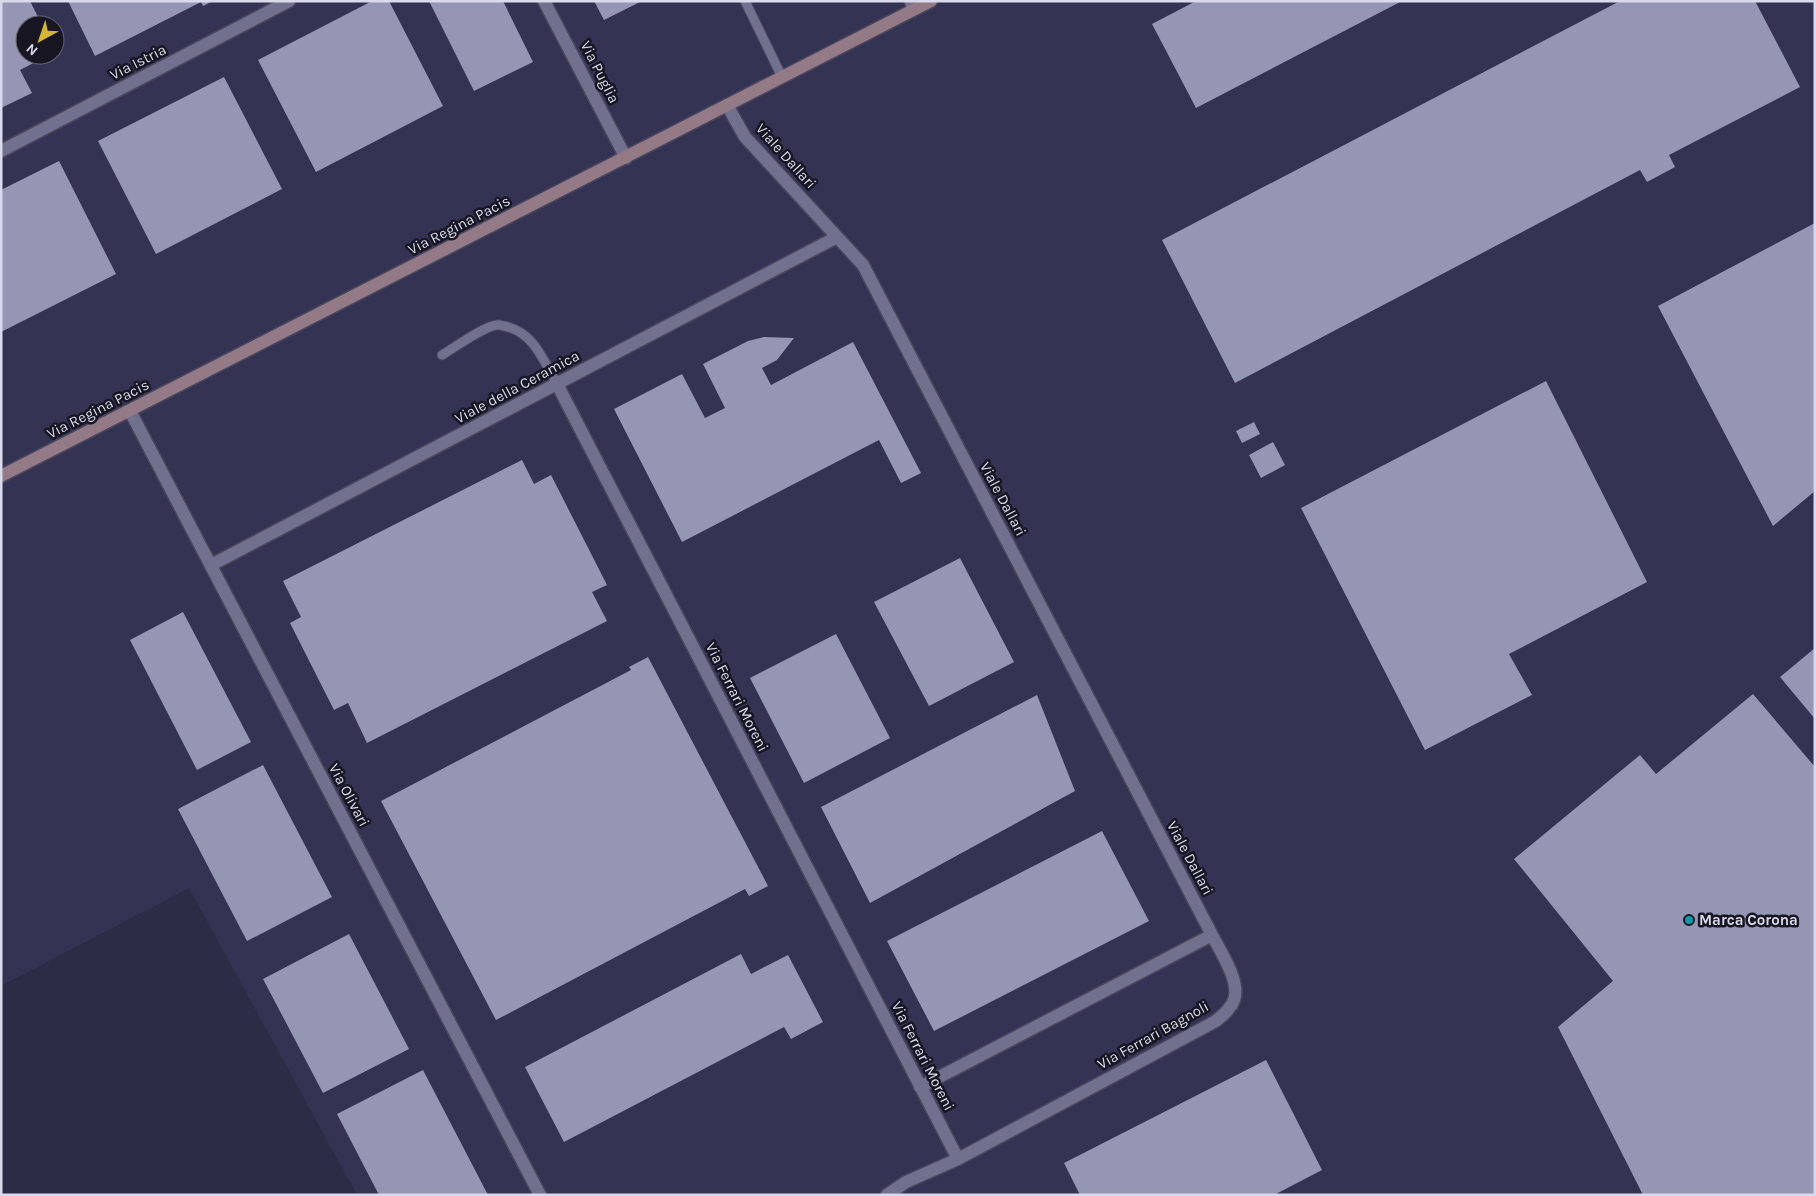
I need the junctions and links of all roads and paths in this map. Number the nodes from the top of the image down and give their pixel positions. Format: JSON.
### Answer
{"nodes":[{"id":1,"x":289,"y":1,"type":"edge"},
{"id":2,"x":544,"y":1,"type":"edge"},
{"id":3,"x":745,"y":1,"type":"edge"},
{"id":4,"x":931,"y":1,"type":"edge"},
{"id":5,"x":911,"y":6,"type":"edge"},
{"id":6,"x":782,"y":77,"type":"junction"},
{"id":7,"x":727,"y":105,"type":"junction"},
{"id":8,"x":1,"y":151,"type":"edge"},
{"id":9,"x":626,"y":158,"type":"junction"},
{"id":10,"x":838,"y":237,"type":"junction"},
{"id":11,"x":442,"y":355,"type":"dead end"},
{"id":12,"x":557,"y":384,"type":"junction"},
{"id":13,"x":130,"y":411,"type":"junction"},
{"id":14,"x":1,"y":476,"type":"edge"},
{"id":15,"x":211,"y":565,"type":"junction"},
{"id":16,"x":1212,"y":935,"type":"junction"},
{"id":17,"x":920,"y":1087,"type":"junction"},
{"id":18,"x":958,"y":1159,"type":"junction"},
{"id":19,"x":540,"y":1195,"type":"edge"},
{"id":20,"x":887,"y":1195,"type":"edge"}],
"edges":[{"from":1,"to":8,"type":"street","name":"Via Istria"},
{"from":2,"to":9,"type":"street","name":"Via Puglia"},
{"from":3,"to":6,"type":"lane"},
{"from":4,"to":5,"type":"street","name":"Via Regina Pacis"},
{"from":5,"to":6,"type":"street","name":"Via Regina Pacis"},
{"from":6,"to":7,"type":"street","name":"Via Regina Pacis"},
{"from":7,"to":9,"type":"street","name":"Via Regina Pacis"},
{"from":7,"to":10,"type":"street","name":"Viale Dallari"},
{"from":9,"to":13,"type":"street","name":"Via Regina Pacis"},
{"from":10,"to":12,"type":"street","name":"Viale della Ceramica"},
{"from":10,"to":16,"type":"street","name":"Viale Dallari"},
{"from":11,"to":12,"type":"lane","name":"Via Ferrari Moreni"},
{"from":12,"to":15,"type":"street","name":"Viale della Ceramica"},
{"from":12,"to":17,"type":"street","name":"Via Ferrari Moreni"},
{"from":13,"to":14,"type":"street","name":"Via Regina Pacis"},
{"from":13,"to":15,"type":"street","name":"Via Olivari"},
{"from":15,"to":19,"type":"street","name":"Via Olivari"},
{"from":16,"to":17,"type":"street"},
{"from":16,"to":18,"type":"street","name":"Via Ferrari Bagnoli"},
{"from":17,"to":18,"type":"street","name":"Via Ferrari Moreni"},
{"from":18,"to":20,"type":"street","name":"Via Ferrari Bagnoli"}]}
